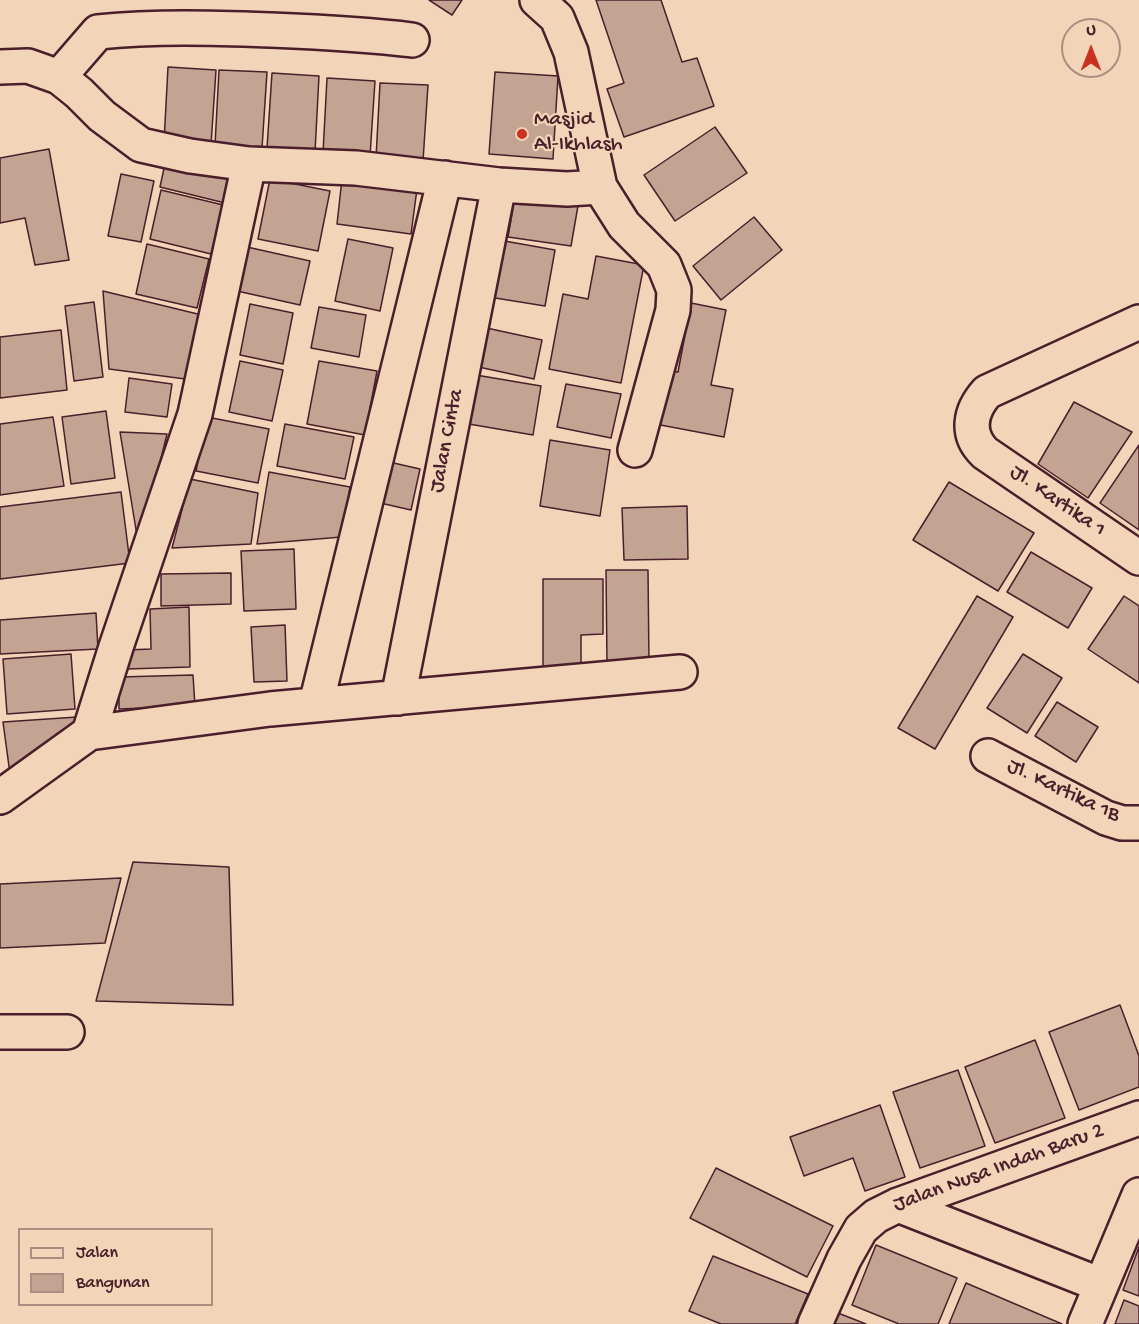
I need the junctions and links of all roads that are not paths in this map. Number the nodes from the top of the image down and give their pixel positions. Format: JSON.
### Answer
{"nodes":[{"id":1,"x":537,"y":0,"type":"edge"},
{"id":2,"x":412,"y":39,"type":"dead end"},
{"id":3,"x":14,"y":67,"type":"edge"},
{"id":4,"x":59,"y":77,"type":"junction"},
{"id":5,"x":249,"y":164,"type":"junction"},
{"id":6,"x":445,"y":178,"type":"junction"},
{"id":7,"x":499,"y":184,"type":"junction"},
{"id":8,"x":600,"y":187,"type":"junction"},
{"id":9,"x":1139,"y":321,"type":"edge"},
{"id":10,"x":635,"y":450,"type":"dead end"},
{"id":11,"x":1139,"y":558,"type":"edge"},
{"id":12,"x":680,"y":672,"type":"dead end"},
{"id":13,"x":398,"y":698,"type":"junction"},
{"id":14,"x":316,"y":704,"type":"junction"},
{"id":15,"x":89,"y":733,"type":"junction"},
{"id":16,"x":988,"y":756,"type":"dead end"},
{"id":17,"x":0,"y":797,"type":"edge"},
{"id":18,"x":1139,"y":823,"type":"edge"},
{"id":19,"x":0,"y":1032,"type":"edge"},
{"id":20,"x":67,"y":1032,"type":"dead end"},
{"id":21,"x":1139,"y":1119,"type":"edge"},
{"id":22,"x":1139,"y":1195,"type":"edge"},
{"id":23,"x":898,"y":1204,"type":"junction"},
{"id":24,"x":1101,"y":1285,"type":"junction"},
{"id":25,"x":815,"y":1324,"type":"edge"},
{"id":26,"x":1085,"y":1324,"type":"edge"}],
"edges":[{"from":1,"to":8,"type":"street"},
{"from":2,"to":4,"type":"street"},
{"from":3,"to":4,"type":"street"},
{"from":4,"to":5,"type":"street"},
{"from":5,"to":6,"type":"street"},
{"from":5,"to":15,"type":"street"},
{"from":6,"to":7,"type":"street"},
{"from":6,"to":14,"type":"street"},
{"from":7,"to":8,"type":"street"},
{"from":7,"to":13,"type":"street","name":"Jalan Cinta"},
{"from":8,"to":10,"type":"street"},
{"from":9,"to":11,"type":"street","name":"Jl. Kartika 1"},
{"from":12,"to":13,"type":"street"},
{"from":13,"to":14,"type":"street"},
{"from":14,"to":15,"type":"street"},
{"from":15,"to":17,"type":"street"},
{"from":16,"to":18,"type":"street","name":"Jl. Kartika 1B"},
{"from":19,"to":20,"type":"street"},
{"from":21,"to":23,"type":"street","name":"Jalan Nusa Indah Baru 2"},
{"from":22,"to":24,"type":"street"},
{"from":23,"to":24,"type":"street"},
{"from":23,"to":25,"type":"street","name":"Jalan Nusa Indah Baru 2"},
{"from":24,"to":26,"type":"street"}]}
